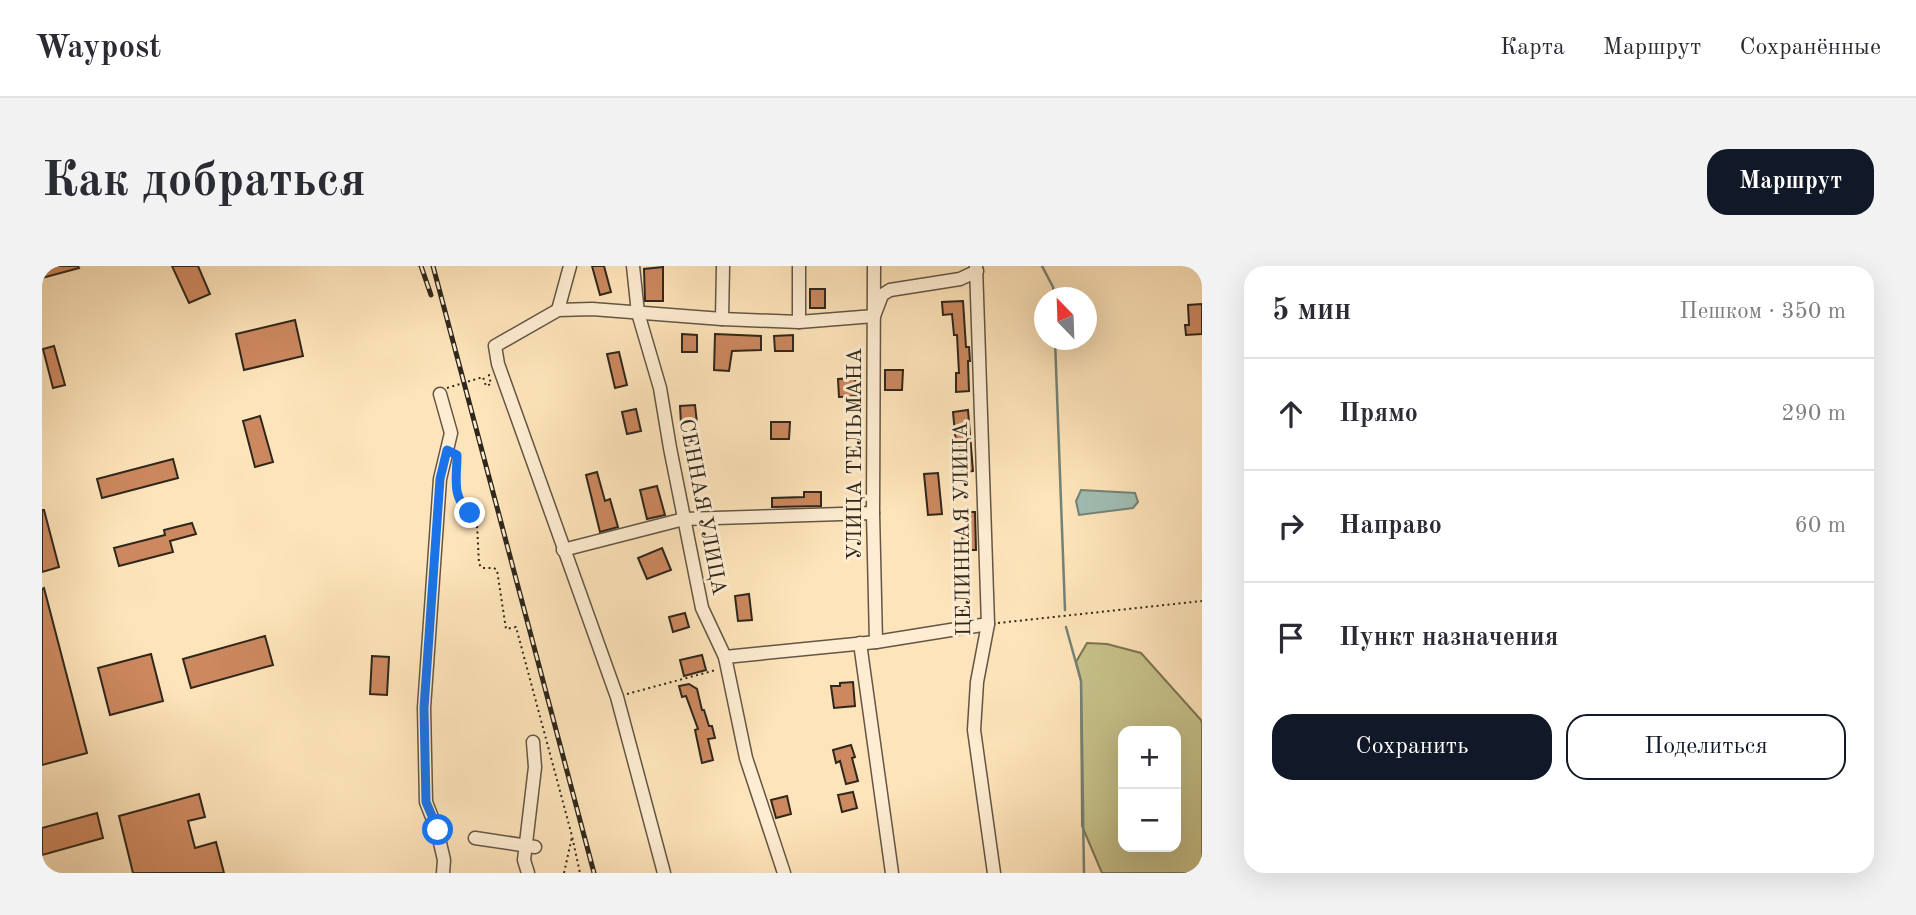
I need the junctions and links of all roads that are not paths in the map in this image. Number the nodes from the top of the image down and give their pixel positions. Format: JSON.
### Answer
{"nodes":[{"id":1,"x":570,"y":266,"type":"edge"},
{"id":2,"x":633,"y":266,"type":"edge"},
{"id":3,"x":723,"y":266,"type":"edge"},
{"id":4,"x":800,"y":266,"type":"edge"},
{"id":5,"x":874,"y":266,"type":"edge"},
{"id":6,"x":976,"y":268,"type":"edge"},
{"id":7,"x":558,"y":310,"type":"junction"},
{"id":8,"x":638,"y":313,"type":"junction"},
{"id":9,"x":874,"y":316,"type":"junction"},
{"id":10,"x":722,"y":319,"type":"junction"},
{"id":11,"x":799,"y":322,"type":"junction"},
{"id":12,"x":441,"y":392,"type":"road end"},
{"id":13,"x":873,"y":513,"type":"junction"},
{"id":14,"x":684,"y":519,"type":"junction"},
{"id":15,"x":563,"y":550,"type":"junction"},
{"id":16,"x":988,"y":624,"type":"junction"},
{"id":17,"x":876,"y":642,"type":"junction"},
{"id":18,"x":860,"y":643,"type":"junction"},
{"id":19,"x":726,"y":660,"type":"junction"},
{"id":20,"x":533,"y":742,"type":"dead end"},
{"id":21,"x":475,"y":838,"type":"dead end"},
{"id":22,"x":531,"y":846,"type":"junction"},
{"id":23,"x":443,"y":873,"type":"edge"},
{"id":24,"x":528,"y":873,"type":"edge"},
{"id":25,"x":664,"y":873,"type":"edge"},
{"id":26,"x":784,"y":873,"type":"edge"},
{"id":27,"x":892,"y":873,"type":"edge"},
{"id":28,"x":995,"y":873,"type":"edge"}],
"edges":[{"from":1,"to":7,"type":"street"},
{"from":2,"to":8,"type":"street","name":"СЕННАЯ УЛИЦА"},
{"from":3,"to":10,"type":"street"},
{"from":4,"to":11,"type":"street"},
{"from":5,"to":9,"type":"street","name":"УЛИЦА ТЕЛЬМАНА"},
{"from":6,"to":9,"type":"street"},
{"from":6,"to":16,"type":"street","name":"ЦЕЛИННАЯ УЛИЦА"},
{"from":7,"to":8,"type":"street"},
{"from":7,"to":15,"type":"street"},
{"from":8,"to":10,"type":"street"},
{"from":8,"to":14,"type":"street","name":"СЕННАЯ УЛИЦА"},
{"from":9,"to":11,"type":"street"},
{"from":9,"to":13,"type":"street","name":"УЛИЦА ТЕЛЬМАНА"},
{"from":10,"to":11,"type":"street"},
{"from":12,"to":23,"type":"street"},
{"from":13,"to":14,"type":"street"},
{"from":13,"to":17,"type":"street","name":"УЛИЦА ТЕЛЬМАНА"},
{"from":14,"to":15,"type":"street"},
{"from":14,"to":19,"type":"street","name":"СЕННАЯ УЛИЦА"},
{"from":15,"to":25,"type":"street"},
{"from":16,"to":17,"type":"street"},
{"from":16,"to":28,"type":"street","name":"ЦЕЛИННАЯ УЛИЦА"},
{"from":17,"to":18,"type":"street"},
{"from":18,"to":19,"type":"street"},
{"from":18,"to":27,"type":"street"},
{"from":19,"to":26,"type":"street","name":"СЕННАЯ УЛИЦА"},
{"from":20,"to":22,"type":"street"},
{"from":21,"to":22,"type":"street"},
{"from":22,"to":24,"type":"street"}]}
